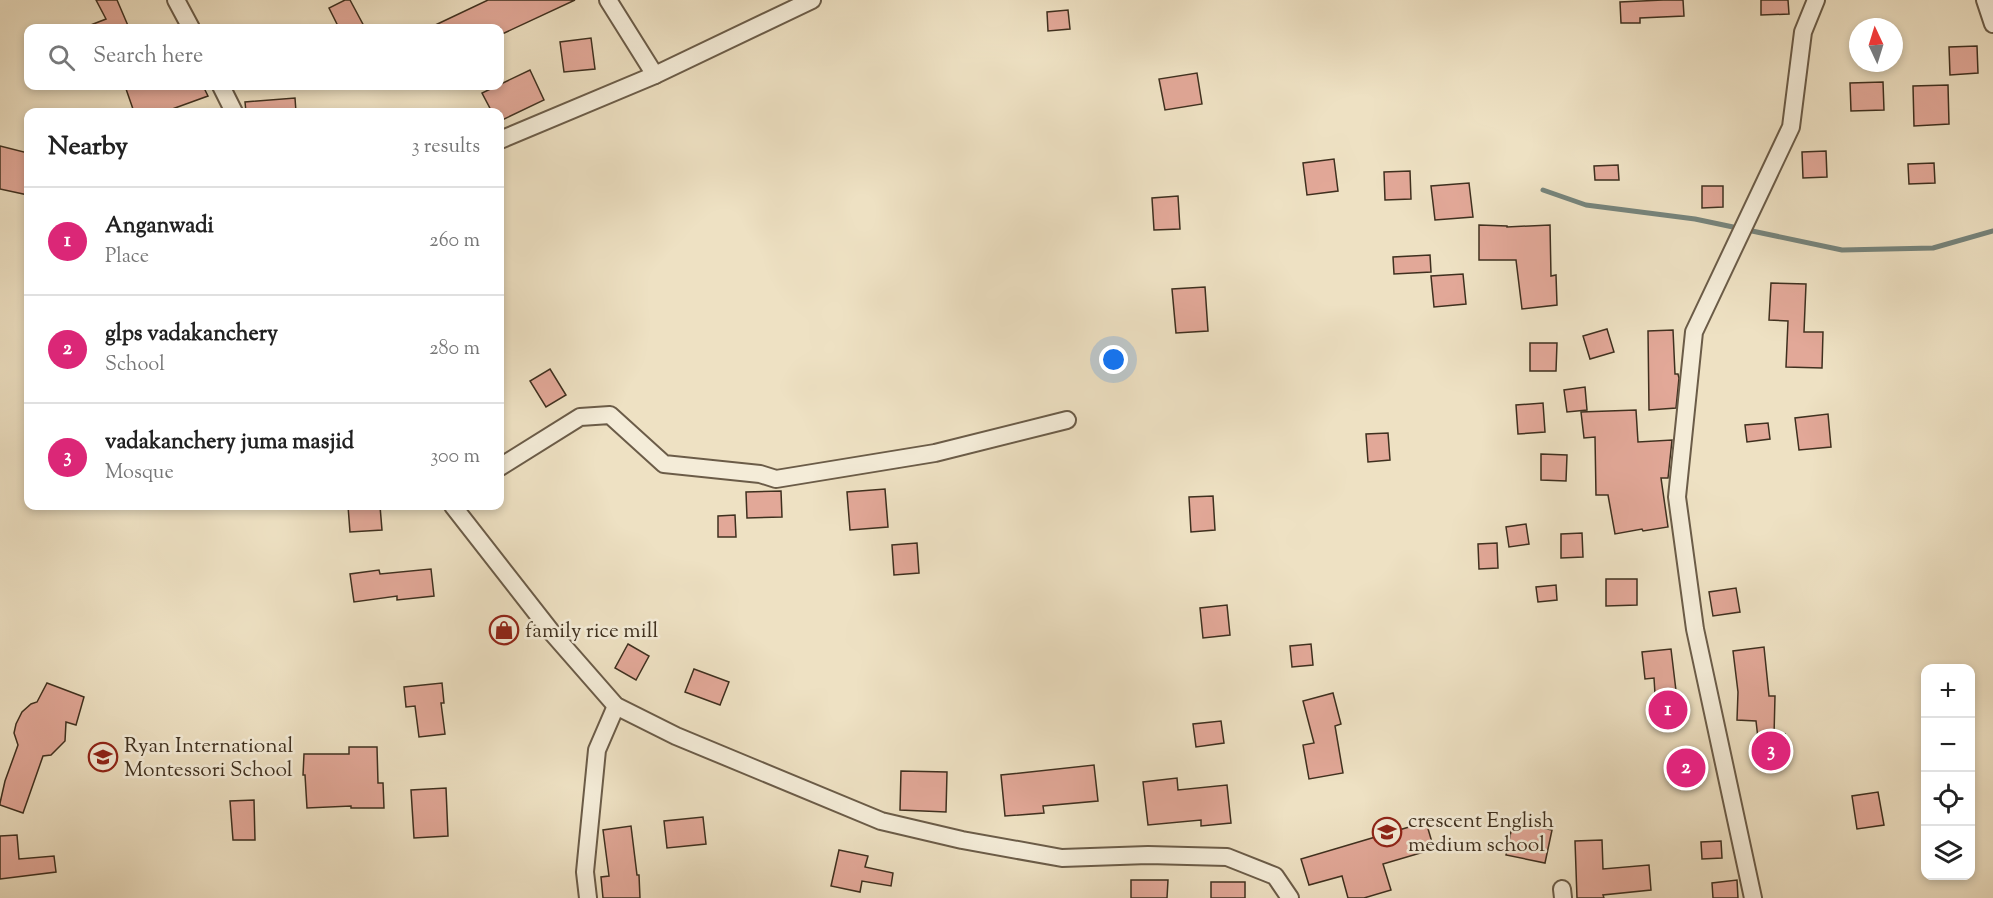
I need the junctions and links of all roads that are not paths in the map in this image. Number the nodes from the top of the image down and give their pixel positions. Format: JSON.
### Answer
{"nodes":[{"id":1,"x":177,"y":0,"type":"edge"},
{"id":2,"x":608,"y":0,"type":"edge"},
{"id":3,"x":812,"y":0,"type":"edge"},
{"id":4,"x":1816,"y":0,"type":"edge"},
{"id":5,"x":1985,"y":0,"type":"edge"},
{"id":6,"x":190,"y":24,"type":"edge"},
{"id":7,"x":1993,"y":24,"type":"edge"},
{"id":8,"x":655,"y":75,"type":"junction"},
{"id":9,"x":222,"y":90,"type":"edge"},
{"id":10,"x":232,"y":108,"type":"edge"},
{"id":11,"x":504,"y":138,"type":"edge"},
{"id":12,"x":1067,"y":420,"type":"dead end"},
{"id":13,"x":504,"y":464,"type":"edge"},
{"id":14,"x":456,"y":510,"type":"edge"},
{"id":15,"x":616,"y":706,"type":"junction"},
{"id":16,"x":588,"y":898,"type":"edge"},
{"id":17,"x":1290,"y":898,"type":"edge"},
{"id":18,"x":1753,"y":898,"type":"edge"}],
"edges":[{"from":1,"to":6,"type":"street"},
{"from":2,"to":8,"type":"street"},
{"from":3,"to":8,"type":"street"},
{"from":4,"to":18,"type":"street"},
{"from":5,"to":7,"type":"street"},
{"from":8,"to":11,"type":"street"},
{"from":9,"to":10,"type":"street"},
{"from":12,"to":13,"type":"street"},
{"from":14,"to":15,"type":"street"},
{"from":15,"to":16,"type":"street"},
{"from":15,"to":17,"type":"street"}]}
